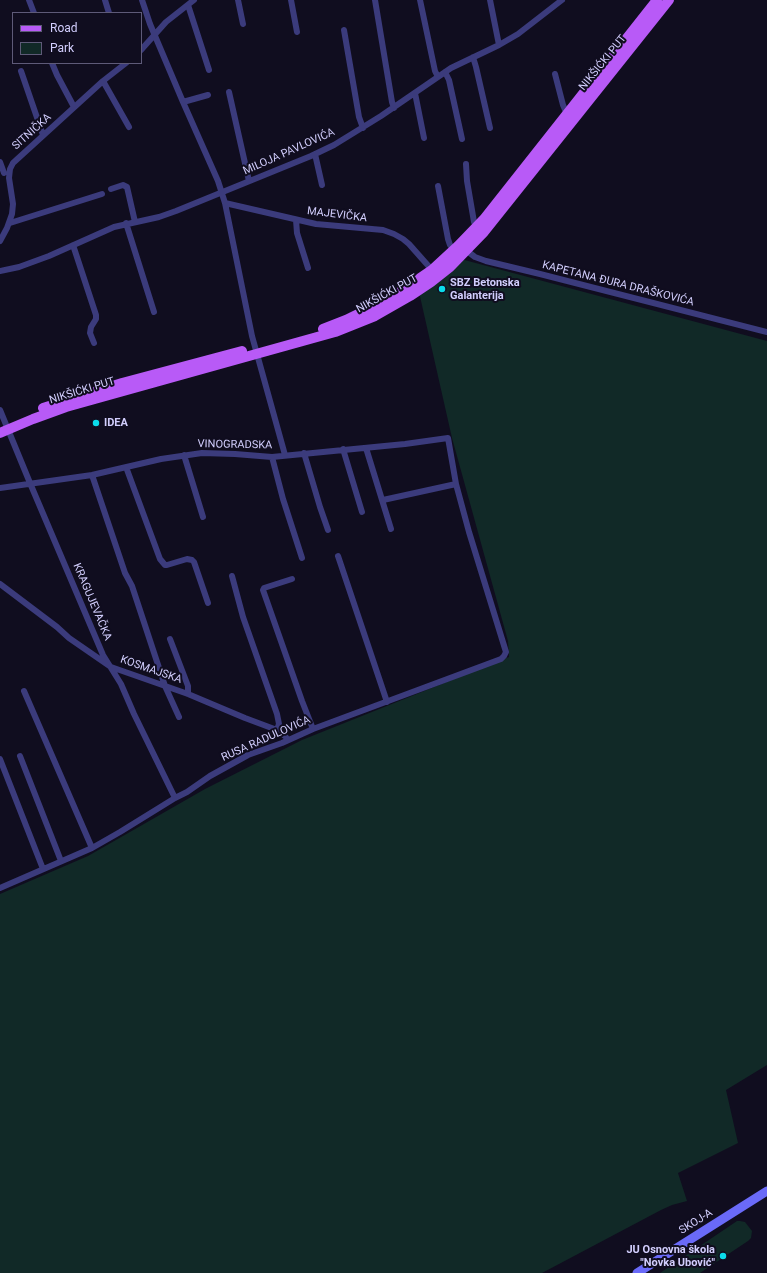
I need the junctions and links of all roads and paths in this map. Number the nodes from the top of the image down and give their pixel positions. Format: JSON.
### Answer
{"nodes":[{"id":1,"x":29,"y":0,"type":"edge"},
{"id":2,"x":105,"y":0,"type":"edge"},
{"id":3,"x":142,"y":0,"type":"edge"},
{"id":4,"x":194,"y":0,"type":"edge"},
{"id":5,"x":238,"y":0,"type":"edge"},
{"id":6,"x":291,"y":0,"type":"edge"},
{"id":7,"x":375,"y":0,"type":"edge"},
{"id":8,"x":420,"y":0,"type":"edge"},
{"id":9,"x":490,"y":0,"type":"edge"},
{"id":10,"x":562,"y":0,"type":"edge"},
{"id":11,"x":657,"y":0,"type":"edge"},
{"id":12,"x":669,"y":0,"type":"edge"},
{"id":13,"x":188,"y":5,"type":"junction"},
{"id":14,"x":34,"y":12,"type":"edge"},
{"id":15,"x":109,"y":12,"type":"edge"},
{"id":16,"x":243,"y":24,"type":"dead end"},
{"id":17,"x":344,"y":30,"type":"dead end"},
{"id":18,"x":297,"y":32,"type":"dead end"},
{"id":19,"x":155,"y":34,"type":"junction"},
{"id":20,"x":499,"y":45,"type":"junction"},
{"id":21,"x":142,"y":49,"type":"edge"},
{"id":22,"x":473,"y":57,"type":"junction"},
{"id":23,"x":52,"y":64,"type":"edge"},
{"id":24,"x":115,"y":64,"type":"edge"},
{"id":25,"x":125,"y":64,"type":"edge"},
{"id":26,"x":117,"y":70,"type":"junction"},
{"id":27,"x":209,"y":70,"type":"dead end"},
{"id":28,"x":21,"y":71,"type":"dead end"},
{"id":29,"x":445,"y":72,"type":"junction"},
{"id":30,"x":554,"y":74,"type":"dead end"},
{"id":31,"x":603,"y":75,"type":"junction"},
{"id":32,"x":438,"y":77,"type":"junction"},
{"id":33,"x":103,"y":81,"type":"junction"},
{"id":34,"x":229,"y":92,"type":"dead end"},
{"id":35,"x":415,"y":93,"type":"junction"},
{"id":36,"x":208,"y":95,"type":"dead end"},
{"id":37,"x":183,"y":102,"type":"junction"},
{"id":38,"x":74,"y":107,"type":"junction"},
{"id":39,"x":394,"y":108,"type":"junction"},
{"id":40,"x":567,"y":114,"type":"junction"},
{"id":41,"x":129,"y":127,"type":"dead end"},
{"id":42,"x":363,"y":128,"type":"junction"},
{"id":43,"x":490,"y":128,"type":"dead end"},
{"id":44,"x":44,"y":135,"type":"junction"},
{"id":45,"x":424,"y":138,"type":"dead end"},
{"id":46,"x":462,"y":139,"type":"dead end"},
{"id":47,"x":315,"y":154,"type":"junction"},
{"id":48,"x":0,"y":162,"type":"edge"},
{"id":49,"x":466,"y":164,"type":"dead end"},
{"id":50,"x":4,"y":173,"type":"edge"},
{"id":51,"x":249,"y":181,"type":"junction"},
{"id":52,"x":322,"y":184,"type":"dead end"},
{"id":53,"x":438,"y":186,"type":"dead end"},
{"id":54,"x":111,"y":189,"type":"dead end"},
{"id":55,"x":222,"y":192,"type":"junction"},
{"id":56,"x":102,"y":194,"type":"dead end"},
{"id":57,"x":225,"y":203,"type":"junction"},
{"id":58,"x":296,"y":220,"type":"junction"},
{"id":59,"x":135,"y":222,"type":"junction"},
{"id":60,"x":10,"y":223,"type":"junction"},
{"id":61,"x":126,"y":223,"type":"junction"},
{"id":62,"x":477,"y":226,"type":"junction"},
{"id":63,"x":0,"y":241,"type":"edge"},
{"id":64,"x":73,"y":245,"type":"junction"},
{"id":65,"x":454,"y":250,"type":"junction"},
{"id":66,"x":466,"y":251,"type":"junction"},
{"id":67,"x":308,"y":268,"type":"dead end"},
{"id":68,"x":432,"y":270,"type":"junction"},
{"id":69,"x":0,"y":272,"type":"edge"},
{"id":70,"x":154,"y":312,"type":"dead end"},
{"id":71,"x":767,"y":332,"type":"edge"},
{"id":72,"x":94,"y":343,"type":"dead end"},
{"id":73,"x":255,"y":351,"type":"junction"},
{"id":74,"x":0,"y":410,"type":"edge"},
{"id":75,"x":3,"y":428,"type":"edge"},
{"id":76,"x":366,"y":448,"type":"junction"},
{"id":77,"x":342,"y":449,"type":"junction"},
{"id":78,"x":304,"y":453,"type":"junction"},
{"id":79,"x":184,"y":455,"type":"junction"},
{"id":80,"x":285,"y":455,"type":"junction"},
{"id":81,"x":272,"y":457,"type":"junction"},
{"id":82,"x":126,"y":467,"type":"junction"},
{"id":83,"x":92,"y":475,"type":"junction"},
{"id":84,"x":30,"y":484,"type":"junction"},
{"id":85,"x":456,"y":484,"type":"junction"},
{"id":86,"x":0,"y":488,"type":"edge"},
{"id":87,"x":383,"y":500,"type":"junction"},
{"id":88,"x":362,"y":512,"type":"dead end"},
{"id":89,"x":203,"y":517,"type":"dead end"},
{"id":90,"x":391,"y":529,"type":"dead end"},
{"id":91,"x":328,"y":530,"type":"dead end"},
{"id":92,"x":338,"y":556,"type":"dead end"},
{"id":93,"x":302,"y":558,"type":"dead end"},
{"id":94,"x":232,"y":576,"type":"dead end"},
{"id":95,"x":292,"y":579,"type":"dead end"},
{"id":96,"x":0,"y":584,"type":"edge"},
{"id":97,"x":208,"y":603,"type":"dead end"},
{"id":98,"x":170,"y":638,"type":"dead end"},
{"id":99,"x":111,"y":667,"type":"junction"},
{"id":100,"x":165,"y":686,"type":"junction"},
{"id":101,"x":24,"y":691,"type":"dead end"},
{"id":102,"x":188,"y":694,"type":"junction"},
{"id":103,"x":387,"y":702,"type":"junction"},
{"id":104,"x":179,"y":717,"type":"dead end"},
{"id":105,"x":313,"y":729,"type":"junction"},
{"id":106,"x":277,"y":730,"type":"junction"},
{"id":107,"x":288,"y":740,"type":"junction"},
{"id":108,"x":20,"y":756,"type":"dead end"},
{"id":109,"x":0,"y":759,"type":"edge"},
{"id":110,"x":175,"y":798,"type":"junction"},
{"id":111,"x":92,"y":848,"type":"junction"},
{"id":112,"x":61,"y":861,"type":"junction"},
{"id":113,"x":43,"y":869,"type":"junction"},
{"id":114,"x":0,"y":888,"type":"edge"},
{"id":115,"x":766,"y":1193,"type":"edge"},
{"id":116,"x":637,"y":1273,"type":"edge"}],
"edges":[{"from":1,"to":14,"type":"street"},
{"from":2,"to":15,"type":"street"},
{"from":3,"to":19,"type":"street"},
{"from":4,"to":13,"type":"street"},
{"from":5,"to":16,"type":"street"},
{"from":6,"to":18,"type":"street"},
{"from":7,"to":39,"type":"street"},
{"from":8,"to":32,"type":"street"},
{"from":9,"to":20,"type":"street"},
{"from":10,"to":20,"type":"street","name":"MILOJA PAVLOVIĆA"},
{"from":11,"to":31,"type":"main road"},
{"from":12,"to":31,"type":"main road","name":"NIKŠIĆKI PUT"},
{"from":13,"to":19,"type":"street"},
{"from":13,"to":27,"type":"street"},
{"from":17,"to":42,"type":"street"},
{"from":19,"to":21,"type":"street"},
{"from":19,"to":37,"type":"street"},
{"from":20,"to":22,"type":"street","name":"MILOJA PAVLOVIĆA"},
{"from":22,"to":29,"type":"street","name":"MILOJA PAVLOVIĆA"},
{"from":22,"to":43,"type":"street"},
{"from":23,"to":38,"type":"street"},
{"from":24,"to":26,"type":"street"},
{"from":25,"to":26,"type":"street","name":"SITNIČKA"},
{"from":26,"to":33,"type":"street","name":"SITNIČKA"},
{"from":28,"to":44,"type":"street"},
{"from":29,"to":32,"type":"street","name":"MILOJA PAVLOVIĆA"},
{"from":29,"to":46,"type":"street"},
{"from":30,"to":40,"type":"street"},
{"from":31,"to":40,"type":"main road"},
{"from":31,"to":66,"type":"main road","name":"NIKŠIĆKI PUT"},
{"from":32,"to":35,"type":"street","name":"MILOJA PAVLOVIĆA"},
{"from":33,"to":38,"type":"street","name":"SITNIČKA"},
{"from":33,"to":41,"type":"street"},
{"from":34,"to":51,"type":"street"},
{"from":35,"to":39,"type":"street","name":"MILOJA PAVLOVIĆA"},
{"from":35,"to":45,"type":"street"},
{"from":36,"to":37,"type":"street"},
{"from":37,"to":55,"type":"street"},
{"from":38,"to":44,"type":"street","name":"SITNIČKA"},
{"from":39,"to":42,"type":"street","name":"MILOJA PAVLOVIĆA"},
{"from":40,"to":62,"type":"main road"},
{"from":42,"to":47,"type":"street","name":"MILOJA PAVLOVIĆA"},
{"from":44,"to":50,"type":"street","name":"SITNIČKA"},
{"from":47,"to":51,"type":"street","name":"MILOJA PAVLOVIĆA"},
{"from":47,"to":52,"type":"street"},
{"from":48,"to":50,"type":"street"},
{"from":49,"to":62,"type":"street"},
{"from":50,"to":60,"type":"street"},
{"from":51,"to":55,"type":"street","name":"MILOJA PAVLOVIĆA"},
{"from":53,"to":65,"type":"street"},
{"from":54,"to":59,"type":"street"},
{"from":55,"to":57,"type":"street"},
{"from":55,"to":59,"type":"street","name":"MILOJA PAVLOVIĆA"},
{"from":56,"to":60,"type":"street"},
{"from":57,"to":58,"type":"street","name":"MAJEVIČKA"},
{"from":57,"to":73,"type":"street"},
{"from":58,"to":67,"type":"street"},
{"from":58,"to":68,"type":"street","name":"MAJEVIČKA"},
{"from":59,"to":61,"type":"street","name":"MILOJA PAVLOVIĆA"},
{"from":60,"to":63,"type":"street"},
{"from":61,"to":64,"type":"street","name":"MILOJA PAVLOVIĆA"},
{"from":61,"to":70,"type":"street"},
{"from":62,"to":65,"type":"main road"},
{"from":64,"to":69,"type":"street","name":"MILOJA PAVLOVIĆA"},
{"from":64,"to":72,"type":"street"},
{"from":65,"to":68,"type":"main road"},
{"from":66,"to":71,"type":"street","name":"KAPETANA ĐURA DRAŠKOVIĆA"},
{"from":66,"to":73,"type":"main road","name":"NIKŠIĆKI PUT"},
{"from":68,"to":73,"type":"main road"},
{"from":73,"to":75,"type":"main road","name":"NIKŠIĆKI PUT"},
{"from":73,"to":80,"type":"street"},
{"from":74,"to":75,"type":"street","name":"KRAGUJEVAČKA"},
{"from":75,"to":84,"type":"street","name":"KRAGUJEVAČKA"},
{"from":76,"to":77,"type":"street","name":"VINOGRADSKA"},
{"from":76,"to":85,"type":"street","name":"VINOGRADSKA"},
{"from":76,"to":87,"type":"street"},
{"from":77,"to":78,"type":"street","name":"VINOGRADSKA"},
{"from":77,"to":88,"type":"street"},
{"from":78,"to":80,"type":"street","name":"VINOGRADSKA"},
{"from":78,"to":91,"type":"street"},
{"from":79,"to":81,"type":"street","name":"VINOGRADSKA"},
{"from":79,"to":82,"type":"street","name":"VINOGRADSKA"},
{"from":79,"to":89,"type":"street"},
{"from":80,"to":81,"type":"street","name":"VINOGRADSKA"},
{"from":81,"to":93,"type":"street"},
{"from":82,"to":83,"type":"street","name":"VINOGRADSKA"},
{"from":82,"to":97,"type":"street"},
{"from":83,"to":84,"type":"street","name":"VINOGRADSKA"},
{"from":83,"to":100,"type":"street"},
{"from":84,"to":86,"type":"street","name":"VINOGRADSKA"},
{"from":84,"to":99,"type":"street","name":"KRAGUJEVAČKA"},
{"from":85,"to":87,"type":"street"},
{"from":85,"to":103,"type":"street","name":"RUSA RADULOVIĆA"},
{"from":87,"to":90,"type":"street"},
{"from":92,"to":103,"type":"street"},
{"from":94,"to":106,"type":"street"},
{"from":95,"to":105,"type":"street"},
{"from":96,"to":99,"type":"street","name":"KOSMAJSKA"},
{"from":98,"to":102,"type":"street"},
{"from":99,"to":100,"type":"street","name":"KOSMAJSKA"},
{"from":99,"to":110,"type":"street","name":"KRAGUJEVAČKA"},
{"from":100,"to":102,"type":"street","name":"KOSMAJSKA"},
{"from":100,"to":104,"type":"street"},
{"from":101,"to":111,"type":"street"},
{"from":102,"to":106,"type":"street","name":"KOSMAJSKA"},
{"from":103,"to":105,"type":"street","name":"RUSA RADULOVIĆA"},
{"from":105,"to":107,"type":"street","name":"RUSA RADULOVIĆA"},
{"from":106,"to":107,"type":"street","name":"KOSMAJSKA"},
{"from":107,"to":110,"type":"street","name":"RUSA RADULOVIĆA"},
{"from":108,"to":112,"type":"street"},
{"from":109,"to":113,"type":"street"},
{"from":110,"to":111,"type":"street","name":"RUSA RADULOVIĆA"},
{"from":111,"to":112,"type":"street","name":"RUSA RADULOVIĆA"},
{"from":112,"to":113,"type":"street","name":"RUSA RADULOVIĆA"},
{"from":113,"to":114,"type":"street","name":"RUSA RADULOVIĆA"},
{"from":115,"to":116,"type":"main road","name":"SKOJ-A"}]}
